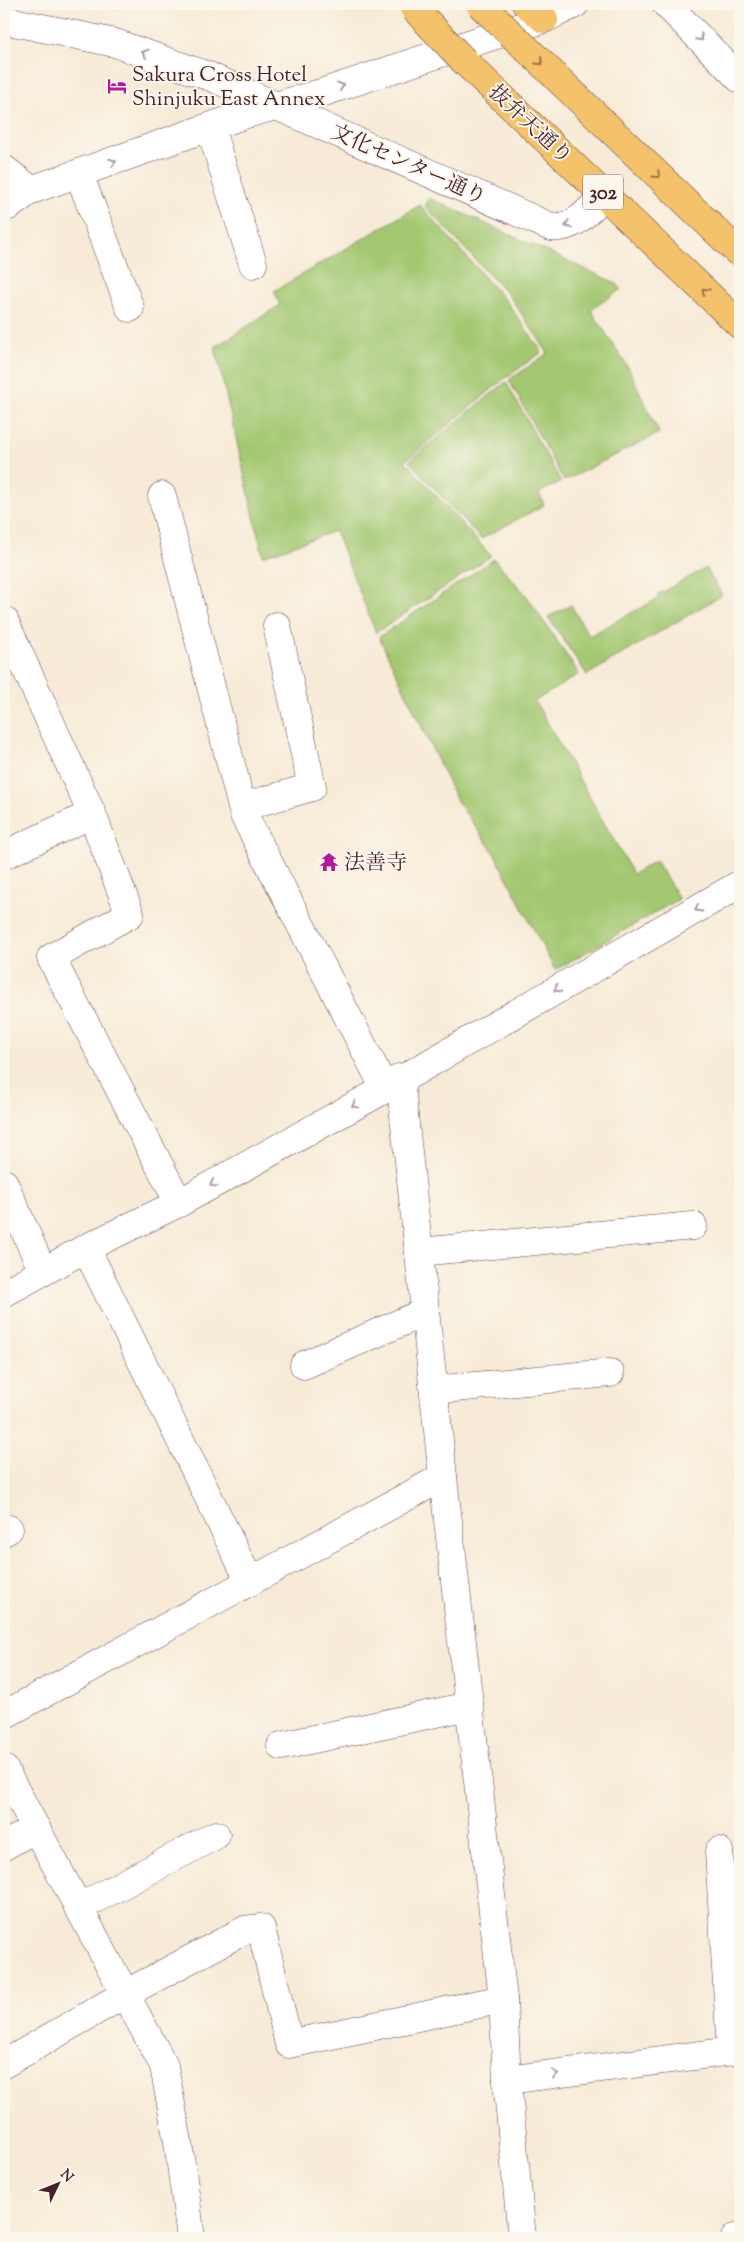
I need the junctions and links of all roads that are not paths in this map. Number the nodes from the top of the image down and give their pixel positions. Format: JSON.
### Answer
{"nodes":[{"id":1,"x":480,"y":4,"type":"edge"},
{"id":2,"x":575,"y":4,"type":"edge"},
{"id":3,"x":666,"y":4,"type":"edge"},
{"id":4,"x":412,"y":6,"type":"edge"},
{"id":5,"x":535,"y":11,"type":"edge"},
{"id":6,"x":4,"y":20,"type":"edge"},
{"id":7,"x":740,"y":79,"type":"edge"},
{"id":8,"x":277,"y":105,"type":"junction"},
{"id":9,"x":210,"y":127,"type":"junction"},
{"id":10,"x":4,"y":169,"type":"edge"},
{"id":11,"x":79,"y":174,"type":"junction"},
{"id":12,"x":31,"y":190,"type":"junction"},
{"id":13,"x":605,"y":194,"type":"junction"},
{"id":14,"x":4,"y":208,"type":"edge"},
{"id":15,"x":740,"y":254,"type":"edge"},
{"id":16,"x":253,"y":264,"type":"dead end"},
{"id":17,"x":130,"y":308,"type":"dead end"},
{"id":18,"x":740,"y":325,"type":"edge"},
{"id":19,"x":162,"y":496,"type":"dead end"},
{"id":20,"x":4,"y":620,"type":"edge"},
{"id":21,"x":277,"y":626,"type":"dead end"},
{"id":22,"x":242,"y":807,"type":"junction"},
{"id":23,"x":92,"y":814,"type":"junction"},
{"id":24,"x":4,"y":855,"type":"edge"},
{"id":25,"x":740,"y":884,"type":"edge"},
{"id":26,"x":393,"y":1083,"type":"junction"},
{"id":27,"x":4,"y":1183,"type":"edge"},
{"id":28,"x":179,"y":1203,"type":"junction"},
{"id":29,"x":693,"y":1226,"type":"dead end"},
{"id":30,"x":86,"y":1248,"type":"junction"},
{"id":31,"x":419,"y":1252,"type":"junction"},
{"id":32,"x":43,"y":1272,"type":"junction"},
{"id":33,"x":4,"y":1293,"type":"edge"},
{"id":34,"x":425,"y":1312,"type":"junction"},
{"id":35,"x":304,"y":1365,"type":"dead end"},
{"id":36,"x":610,"y":1373,"type":"dead end"},
{"id":37,"x":434,"y":1390,"type":"junction"},
{"id":38,"x":443,"y":1477,"type":"junction"},
{"id":39,"x":250,"y":1582,"type":"junction"},
{"id":40,"x":469,"y":1706,"type":"junction"},
{"id":41,"x":4,"y":1715,"type":"edge"},
{"id":42,"x":281,"y":1746,"type":"dead end"},
{"id":43,"x":4,"y":1769,"type":"edge"},
{"id":44,"x":36,"y":1828,"type":"junction"},
{"id":45,"x":216,"y":1835,"type":"dead end"},
{"id":46,"x":4,"y":1846,"type":"edge"},
{"id":47,"x":718,"y":1851,"type":"dead end"},
{"id":48,"x":78,"y":1908,"type":"junction"},
{"id":49,"x":125,"y":1994,"type":"junction"},
{"id":50,"x":503,"y":2000,"type":"junction"},
{"id":51,"x":736,"y":2050,"type":"edge"},
{"id":52,"x":4,"y":2064,"type":"edge"},
{"id":53,"x":507,"y":2080,"type":"junction"},
{"id":54,"x":191,"y":2238,"type":"edge"},
{"id":55,"x":522,"y":2238,"type":"edge"},
{"id":56,"x":735,"y":2238,"type":"edge"},
{"id":57,"x":740,"y":2238,"type":"edge"}],
"edges":[{"from":1,"to":15,"type":"main road","number":"302","one_way":true,"bridge":true},
{"from":2,"to":5,"type":"street"},
{"from":3,"to":7,"type":"street","one_way":true},
{"from":4,"to":13,"type":"main road","name":"抜弁天通り","number":"302","bridge":true},
{"from":8,"to":5,"type":"street","one_way":true},
{"from":8,"to":6,"type":"street","name":"文化センター通り","one_way":true},
{"from":8,"to":9,"type":"street"},
{"from":13,"to":8,"type":"street","name":"文化センター通り","one_way":true},
{"from":11,"to":9,"type":"street","one_way":true},
{"from":9,"to":16,"type":"street"},
{"from":10,"to":12,"type":"street"},
{"from":11,"to":12,"type":"street"},
{"from":11,"to":17,"type":"street"},
{"from":12,"to":14,"type":"street"},
{"from":18,"to":13,"type":"main road","name":"抜弁天通り","number":"302","one_way":true},
{"from":19,"to":22,"type":"street"},
{"from":20,"to":23,"type":"street"},
{"from":21,"to":22,"type":"street"},
{"from":22,"to":26,"type":"street"},
{"from":23,"to":24,"type":"street"},
{"from":23,"to":28,"type":"street"},
{"from":25,"to":26,"type":"street","one_way":true},
{"from":26,"to":28,"type":"street","one_way":true},
{"from":26,"to":31,"type":"street"},
{"from":27,"to":32,"type":"street"},
{"from":28,"to":30,"type":"street"},
{"from":29,"to":31,"type":"street"},
{"from":30,"to":32,"type":"street"},
{"from":30,"to":39,"type":"street"},
{"from":31,"to":34,"type":"street"},
{"from":32,"to":33,"type":"street"},
{"from":34,"to":35,"type":"street"},
{"from":34,"to":37,"type":"street"},
{"from":36,"to":37,"type":"street"},
{"from":37,"to":38,"type":"street"},
{"from":38,"to":39,"type":"street"},
{"from":38,"to":40,"type":"street"},
{"from":39,"to":41,"type":"street"},
{"from":40,"to":42,"type":"street"},
{"from":40,"to":50,"type":"street"},
{"from":43,"to":44,"type":"street"},
{"from":44,"to":46,"type":"street"},
{"from":44,"to":48,"type":"street"},
{"from":45,"to":48,"type":"street"},
{"from":47,"to":51,"type":"street"},
{"from":48,"to":49,"type":"street"},
{"from":49,"to":50,"type":"street"},
{"from":49,"to":52,"type":"street"},
{"from":49,"to":54,"type":"street"},
{"from":50,"to":53,"type":"street"},
{"from":53,"to":51,"type":"street","one_way":true},
{"from":53,"to":55,"type":"street"},
{"from":56,"to":57,"type":"street"}]}
